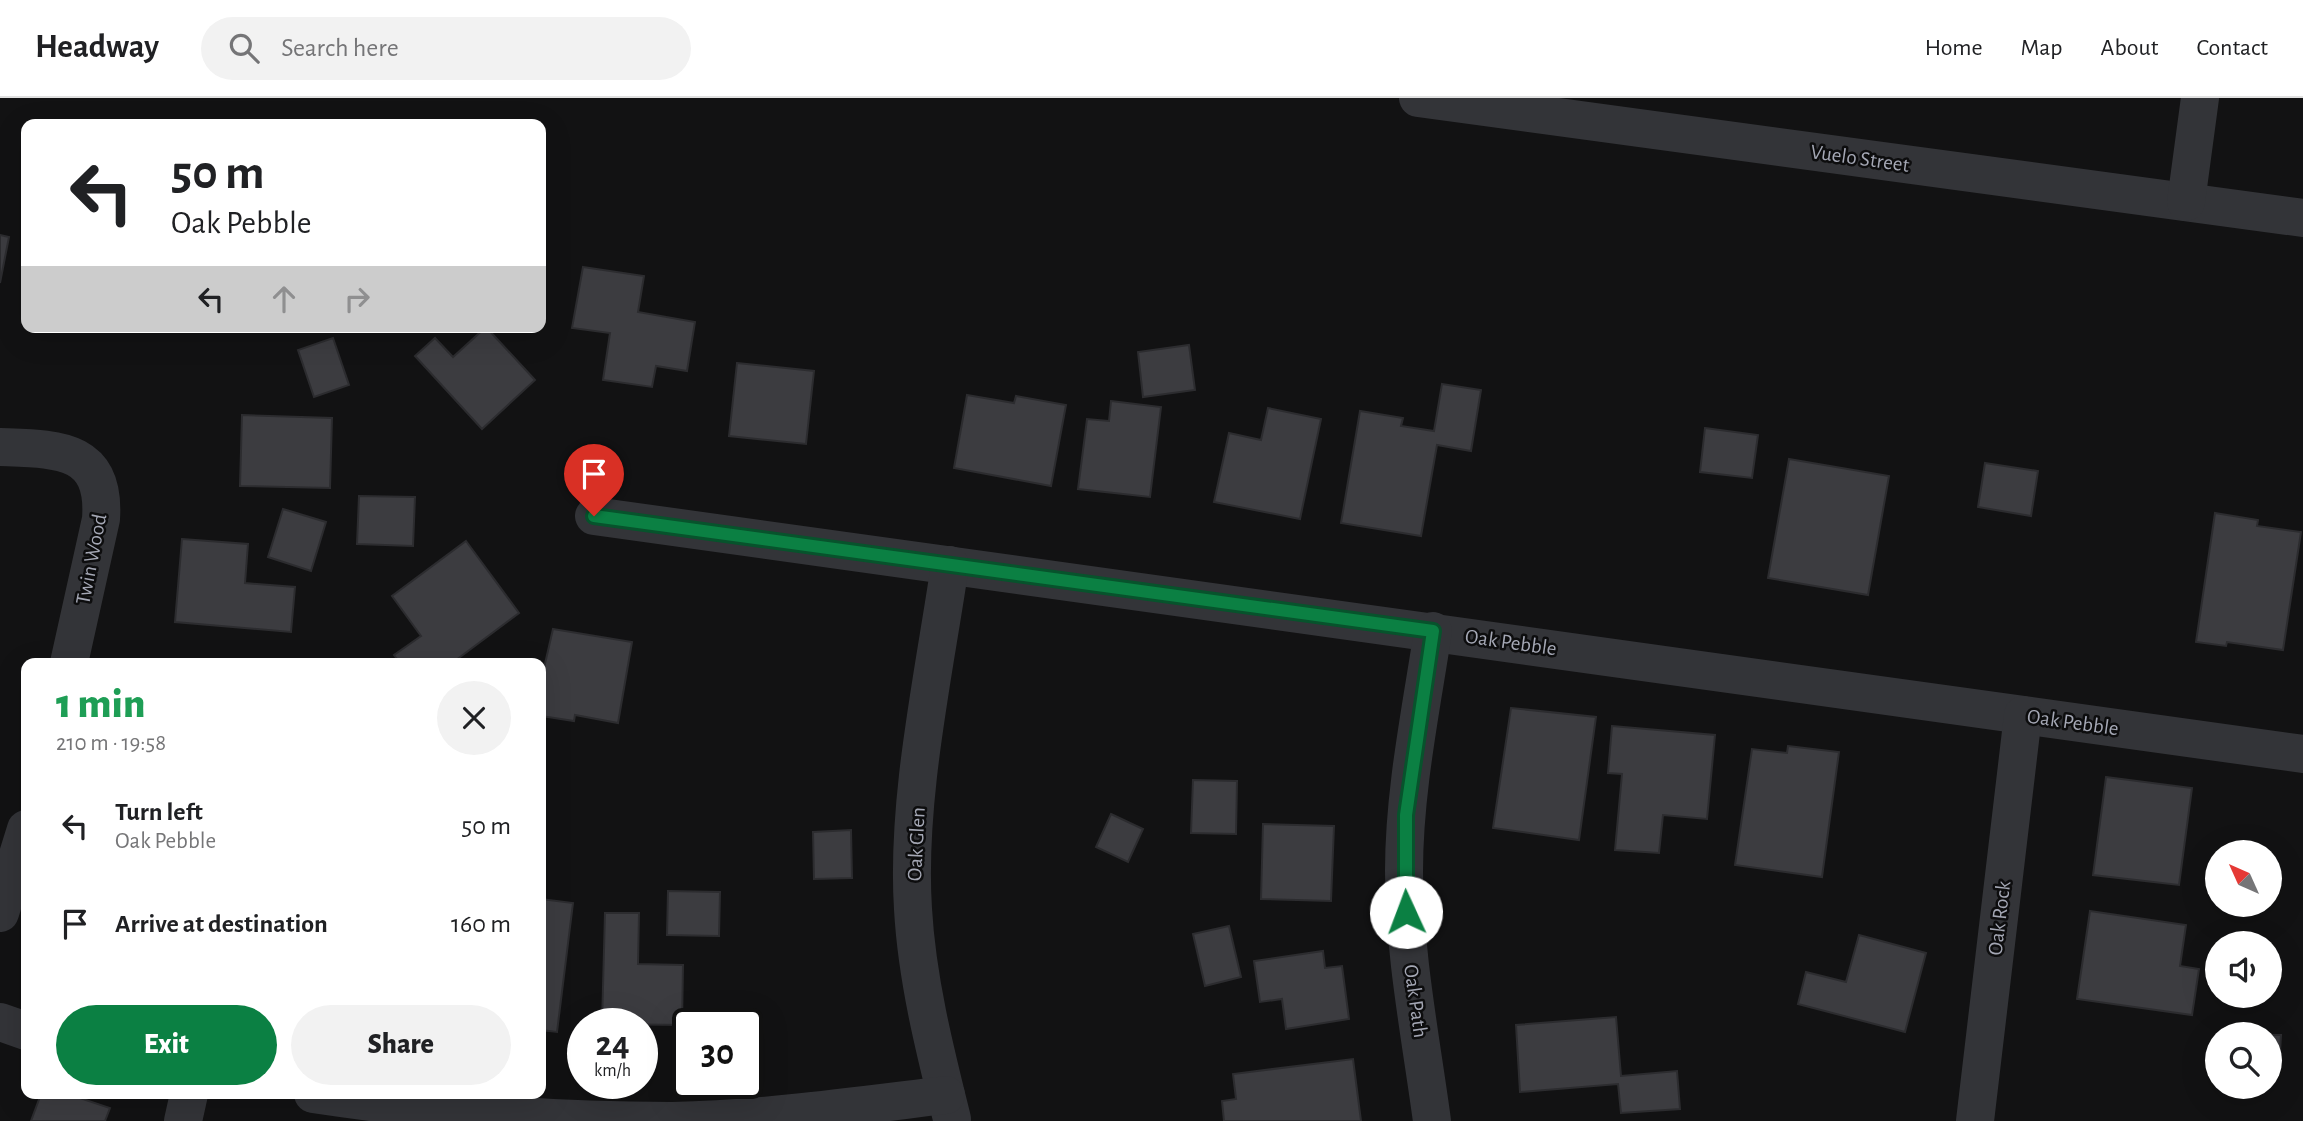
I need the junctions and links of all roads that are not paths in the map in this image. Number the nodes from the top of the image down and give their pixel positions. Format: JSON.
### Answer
{"nodes":[{"id":1,"x":1418,"y":98,"type":"edge"},
{"id":2,"x":2200,"y":98,"type":"edge"},
{"id":3,"x":2186,"y":202,"type":"junction"},
{"id":4,"x":2303,"y":218,"type":"edge"},
{"id":5,"x":0,"y":447,"type":"edge"},
{"id":6,"x":594,"y":516,"type":"dead end"},
{"id":7,"x":950,"y":565,"type":"junction"},
{"id":8,"x":1433,"y":631,"type":"junction"},
{"id":9,"x":70,"y":658,"type":"edge"},
{"id":10,"x":2024,"y":715,"type":"junction"},
{"id":11,"x":2303,"y":754,"type":"edge"},
{"id":12,"x":21,"y":845,"type":"edge"},
{"id":13,"x":0,"y":913,"type":"edge"},
{"id":14,"x":0,"y":1022,"type":"edge"},
{"id":15,"x":21,"y":1029,"type":"edge"},
{"id":16,"x":188,"y":1099,"type":"edge"},
{"id":17,"x":351,"y":1099,"type":"edge"},
{"id":18,"x":949,"y":1108,"type":"edge"},
{"id":19,"x":183,"y":1121,"type":"edge"},
{"id":20,"x":1433,"y":1121,"type":"edge"},
{"id":21,"x":1975,"y":1121,"type":"edge"}],
"edges":[{"from":1,"to":3,"type":"street","name":"Vuelo Street"},
{"from":2,"to":3,"type":"street"},
{"from":3,"to":4,"type":"street","name":"Vuelo Street"},
{"from":5,"to":9,"type":"street","name":"Twin Wood"},
{"from":6,"to":7,"type":"street","name":"Oak Pebble"},
{"from":7,"to":8,"type":"street","name":"Oak Pebble"},
{"from":7,"to":18,"type":"street","name":"Oak Glen"},
{"from":8,"to":10,"type":"street","name":"Oak Pebble"},
{"from":8,"to":20,"type":"street","name":"Oak Path"},
{"from":10,"to":11,"type":"street","name":"Oak Pebble"},
{"from":10,"to":21,"type":"street","name":"Oak Rock"},
{"from":12,"to":13,"type":"street"},
{"from":14,"to":15,"type":"street"},
{"from":16,"to":19,"type":"street"},
{"from":17,"to":18,"type":"street"}]}
